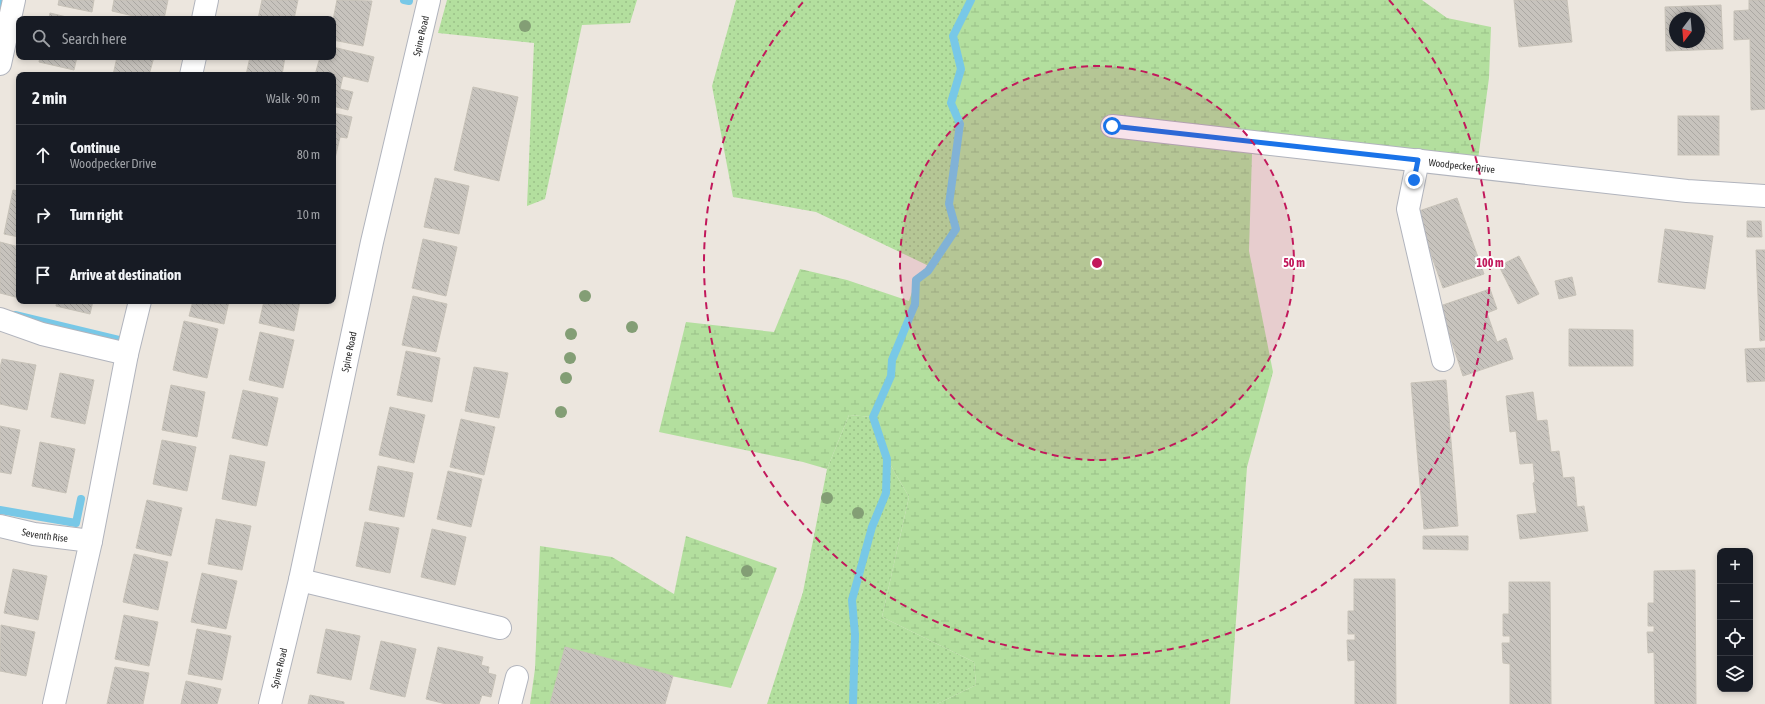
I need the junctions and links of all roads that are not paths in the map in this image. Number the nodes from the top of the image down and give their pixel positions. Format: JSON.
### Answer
{"nodes":[{"id":1,"x":14,"y":0,"type":"edge"},
{"id":2,"x":208,"y":0,"type":"edge"},
{"id":3,"x":429,"y":0,"type":"edge"},
{"id":4,"x":204,"y":16,"type":"edge"},
{"id":5,"x":194,"y":60,"type":"edge"},
{"id":6,"x":0,"y":64,"type":"edge"},
{"id":7,"x":192,"y":72,"type":"edge"},
{"id":8,"x":1112,"y":126,"type":"dead end"},
{"id":9,"x":1418,"y":160,"type":"junction"},
{"id":10,"x":1765,"y":196,"type":"edge"},
{"id":11,"x":139,"y":304,"type":"edge"},
{"id":12,"x":0,"y":319,"type":"edge"},
{"id":13,"x":127,"y":354,"type":"junction"},
{"id":14,"x":1443,"y":360,"type":"dead end"},
{"id":15,"x":0,"y":526,"type":"edge"},
{"id":16,"x":91,"y":541,"type":"junction"},
{"id":17,"x":300,"y":580,"type":"junction"},
{"id":18,"x":500,"y":628,"type":"dead end"},
{"id":19,"x":517,"y":677,"type":"dead end"},
{"id":20,"x":54,"y":704,"type":"edge"},
{"id":21,"x":270,"y":704,"type":"edge"},
{"id":22,"x":510,"y":704,"type":"edge"}],
"edges":[{"from":1,"to":6,"type":"street"},
{"from":2,"to":4,"type":"street"},
{"from":3,"to":17,"type":"street","name":"Spine Road"},
{"from":5,"to":7,"type":"street"},
{"from":8,"to":9,"type":"street","name":"Woodpecker Drive"},
{"from":9,"to":10,"type":"street","name":"Woodpecker Drive"},
{"from":9,"to":14,"type":"street"},
{"from":11,"to":13,"type":"street"},
{"from":12,"to":13,"type":"street"},
{"from":13,"to":16,"type":"street"},
{"from":15,"to":16,"type":"street","name":"Seventh Rise"},
{"from":16,"to":20,"type":"street"},
{"from":17,"to":18,"type":"street"},
{"from":17,"to":21,"type":"street","name":"Spine Road"},
{"from":19,"to":22,"type":"street"}]}
